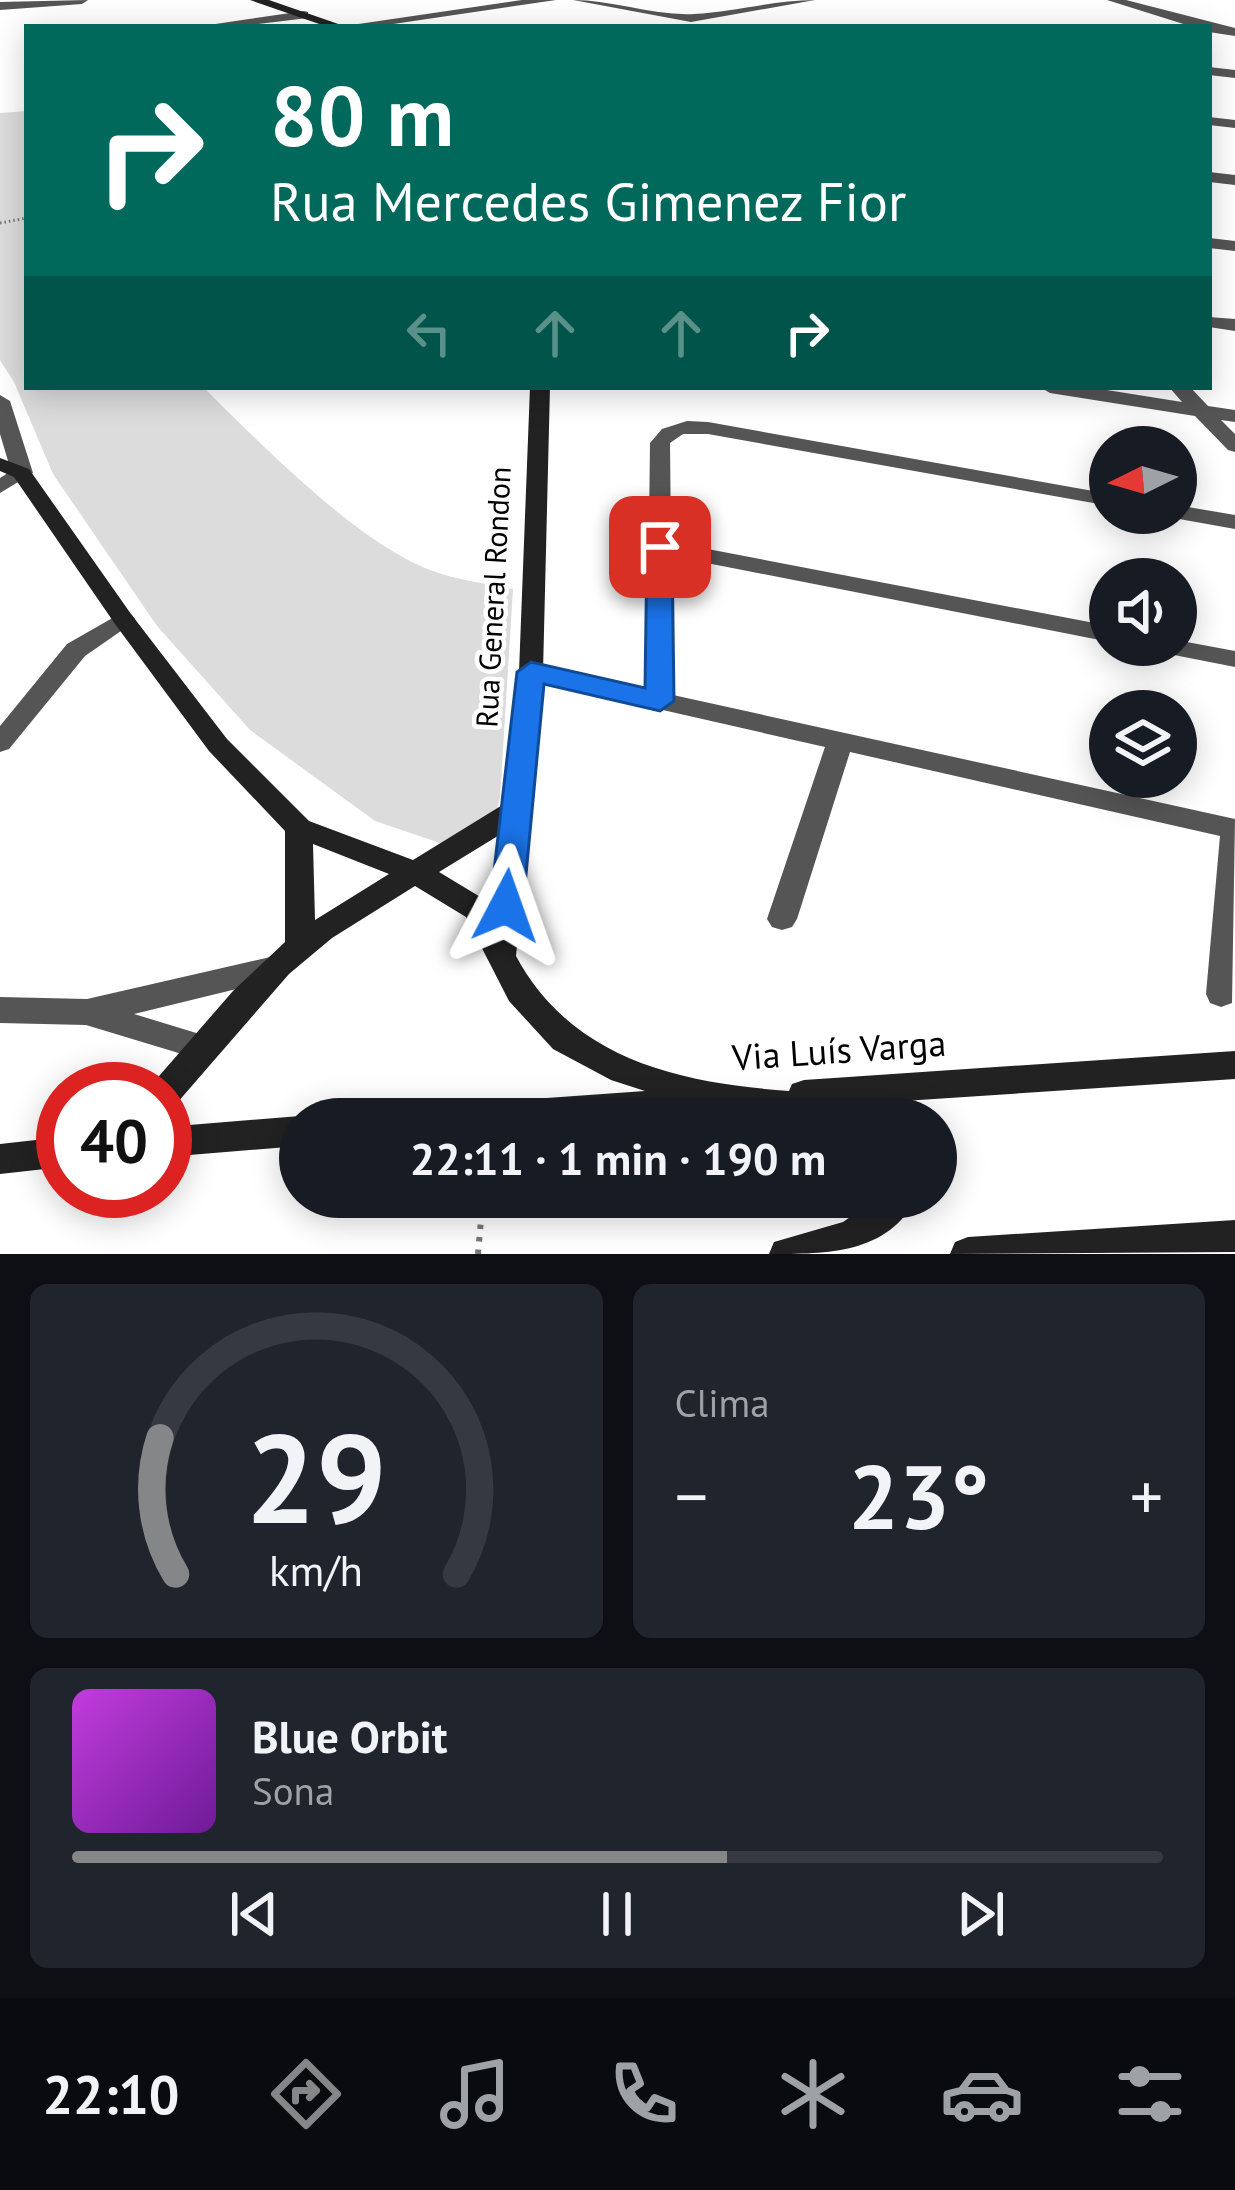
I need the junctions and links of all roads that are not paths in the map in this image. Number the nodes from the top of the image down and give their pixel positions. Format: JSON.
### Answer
{"nodes":[{"id":1,"x":82,"y":0,"type":"edge"},
{"id":2,"x":257,"y":0,"type":"edge"},
{"id":3,"x":550,"y":0,"type":"edge"},
{"id":4,"x":578,"y":0,"type":"edge"},
{"id":5,"x":809,"y":0,"type":"edge"},
{"id":6,"x":1113,"y":0,"type":"edge"},
{"id":7,"x":0,"y":6,"type":"edge"},
{"id":8,"x":304,"y":15,"type":"junction"},
{"id":9,"x":227,"y":24,"type":"edge"},
{"id":10,"x":333,"y":24,"type":"edge"},
{"id":11,"x":366,"y":24,"type":"edge"},
{"id":12,"x":1200,"y":24,"type":"edge"},
{"id":13,"x":540,"y":390,"type":"edge"},
{"id":14,"x":1069,"y":390,"type":"edge"},
{"id":15,"x":1182,"y":390,"type":"edge"},
{"id":16,"x":0,"y":401,"type":"edge"},
{"id":17,"x":1202,"y":411,"type":"junction"},
{"id":18,"x":1235,"y":416,"type":"edge"},
{"id":19,"x":1235,"y":446,"type":"edge"},
{"id":20,"x":8,"y":474,"type":"edge"},
{"id":21,"x":1089,"y":496,"type":"edge"},
{"id":22,"x":1197,"y":516,"type":"edge"},
{"id":23,"x":1235,"y":522,"type":"edge"},
{"id":24,"x":660,"y":547,"type":"junction"},
{"id":25,"x":123,"y":620,"type":"junction"},
{"id":26,"x":1089,"y":630,"type":"edge"},
{"id":27,"x":1197,"y":652,"type":"edge"},
{"id":28,"x":1235,"y":659,"type":"edge"},
{"id":29,"x":531,"y":672,"type":"junction"},
{"id":30,"x":660,"y":701,"type":"junction"},
{"id":31,"x":840,"y":741,"type":"junction"},
{"id":32,"x":0,"y":743,"type":"edge"},
{"id":33,"x":514,"y":811,"type":"junction"},
{"id":34,"x":299,"y":828,"type":"junction"},
{"id":35,"x":1235,"y":830,"type":"edge"},
{"id":36,"x":416,"y":873,"type":"junction"},
{"id":37,"x":782,"y":919,"type":"dead end"},
{"id":38,"x":300,"y":946,"type":"junction"},
{"id":39,"x":503,"y":953,"type":"junction"},
{"id":40,"x":275,"y":968,"type":"junction"},
{"id":41,"x":1221,"y":994,"type":"dead end"},
{"id":42,"x":0,"y":1010,"type":"edge"},
{"id":43,"x":87,"y":1012,"type":"junction"},
{"id":44,"x":205,"y":1048,"type":"junction"},
{"id":45,"x":192,"y":1063,"type":"edge"},
{"id":46,"x":1235,"y":1065,"type":"edge"},
{"id":47,"x":713,"y":1098,"type":"edge"},
{"id":48,"x":749,"y":1098,"type":"edge"},
{"id":49,"x":279,"y":1133,"type":"edge"},
{"id":50,"x":192,"y":1140,"type":"edge"},
{"id":51,"x":36,"y":1155,"type":"edge"},
{"id":52,"x":0,"y":1160,"type":"edge"},
{"id":53,"x":887,"y":1218,"type":"edge"},
{"id":54,"x":1235,"y":1236,"type":"edge"},
{"id":55,"x":1096,"y":1250,"type":"edge"},
{"id":56,"x":787,"y":1254,"type":"edge"},
{"id":57,"x":968,"y":1254,"type":"edge"}],
"edges":[{"from":1,"to":7,"type":"street"},
{"from":2,"to":8,"type":"street"},
{"from":3,"to":11,"type":"street"},
{"from":4,"to":5,"type":"street"},
{"from":6,"to":12,"type":"street"},
{"from":8,"to":9,"type":"street"},
{"from":8,"to":10,"type":"street"},
{"from":13,"to":29,"type":"street","name":"Rua General Rondon"},
{"from":14,"to":17,"type":"street"},
{"from":15,"to":17,"type":"street"},
{"from":16,"to":20,"type":"street"},
{"from":17,"to":18,"type":"street"},
{"from":17,"to":19,"type":"street"},
{"from":20,"to":25,"type":"street"},
{"from":21,"to":24,"type":"street"},
{"from":22,"to":23,"type":"street"},
{"from":24,"to":26,"type":"street"},
{"from":24,"to":30,"type":"street"},
{"from":25,"to":32,"type":"street"},
{"from":25,"to":34,"type":"street"},
{"from":27,"to":28,"type":"street"},
{"from":29,"to":30,"type":"street"},
{"from":29,"to":33,"type":"street","name":"Rua General Rondon"},
{"from":30,"to":31,"type":"street"},
{"from":31,"to":35,"type":"street"},
{"from":31,"to":37,"type":"street"},
{"from":33,"to":36,"type":"street"},
{"from":33,"to":39,"type":"street","name":"Rua General Rondon"},
{"from":34,"to":36,"type":"street"},
{"from":34,"to":38,"type":"street"},
{"from":35,"to":41,"type":"street"},
{"from":36,"to":38,"type":"street"},
{"from":36,"to":39,"type":"street"},
{"from":38,"to":40,"type":"street"},
{"from":39,"to":47,"type":"street"},
{"from":40,"to":43,"type":"street"},
{"from":40,"to":44,"type":"street"},
{"from":42,"to":43,"type":"street"},
{"from":43,"to":44,"type":"street"},
{"from":44,"to":45,"type":"street"},
{"from":46,"to":48,"type":"street","name":"Via Luís Varga"},
{"from":49,"to":50,"type":"street"},
{"from":51,"to":52,"type":"street"},
{"from":53,"to":56,"type":"street"},
{"from":54,"to":55,"type":"street"},
{"from":55,"to":57,"type":"street"}]}
